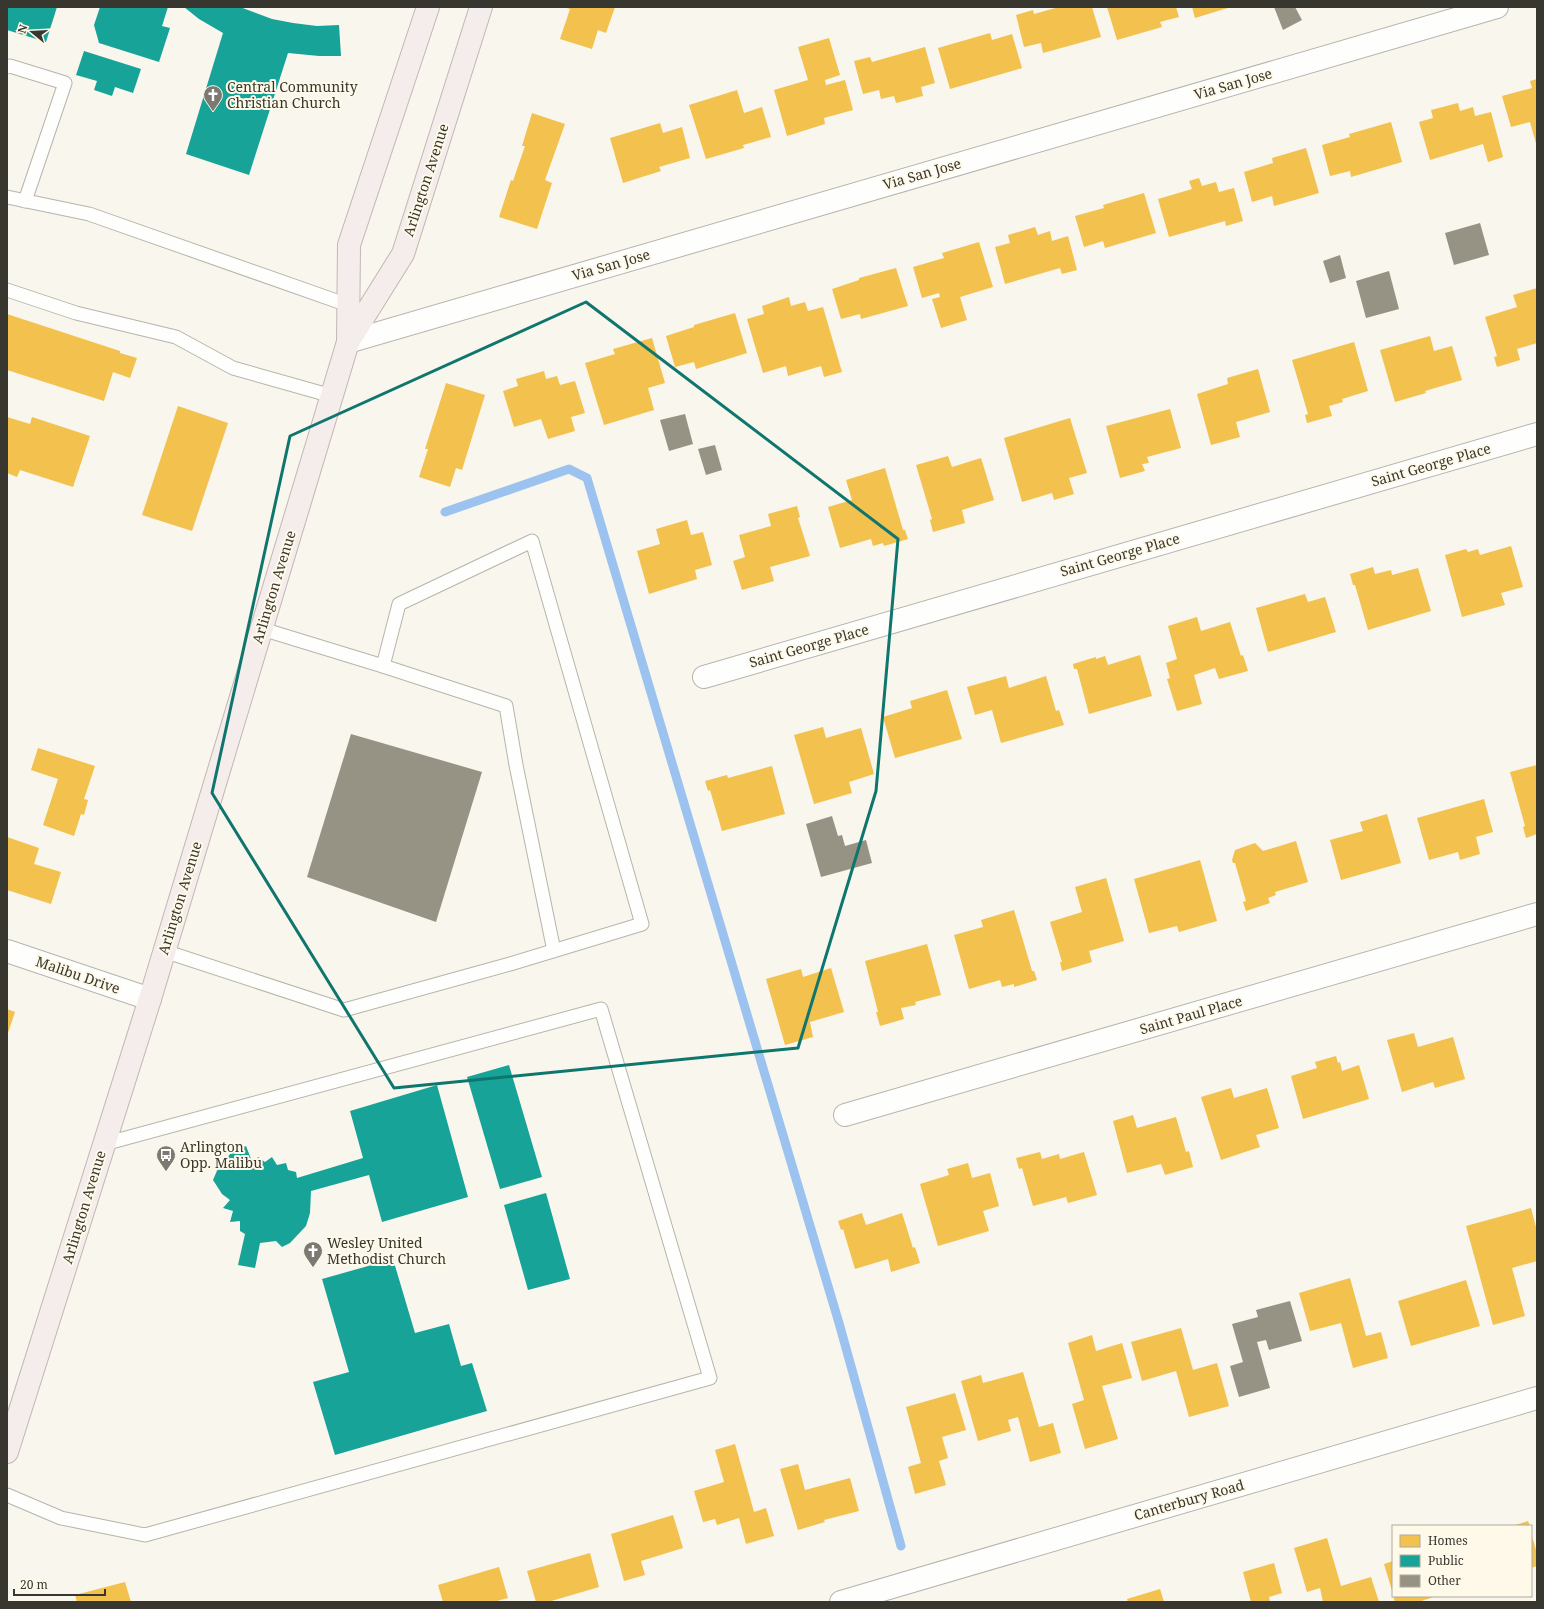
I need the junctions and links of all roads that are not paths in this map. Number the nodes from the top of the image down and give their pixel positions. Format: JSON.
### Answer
{"nodes":[{"id":1,"x":428,"y":7,"type":"edge"},
{"id":2,"x":481,"y":7,"type":"edge"},
{"id":3,"x":1497,"y":7,"type":"edge"},
{"id":4,"x":7,"y":67,"type":"edge"},
{"id":5,"x":7,"y":197,"type":"edge"},
{"id":6,"x":26,"y":201,"type":"junction"},
{"id":7,"x":7,"y":290,"type":"edge"},
{"id":8,"x":348,"y":305,"type":"junction"},
{"id":9,"x":348,"y":342,"type":"junction"},
{"id":10,"x":332,"y":396,"type":"junction"},
{"id":11,"x":1537,"y":434,"type":"edge"},
{"id":12,"x":262,"y":629,"type":"junction"},
{"id":13,"x":383,"y":666,"type":"junction"},
{"id":14,"x":704,"y":677,"type":"dead end"},
{"id":15,"x":1537,"y":914,"type":"edge"},
{"id":16,"x":7,"y":951,"type":"edge"},
{"id":17,"x":554,"y":951,"type":"junction"},
{"id":18,"x":164,"y":952,"type":"junction"},
{"id":19,"x":150,"y":999,"type":"junction"},
{"id":20,"x":845,"y":1115,"type":"dead end"},
{"id":21,"x":104,"y":1144,"type":"junction"},
{"id":22,"x":1537,"y":1398,"type":"edge"},
{"id":23,"x":7,"y":1452,"type":"edge"},
{"id":24,"x":7,"y":1495,"type":"edge"},
{"id":25,"x":841,"y":1602,"type":"edge"}],
"edges":[{"from":1,"to":8,"type":"main road","name":"Arlington Avenue"},
{"from":2,"to":9,"type":"main road","name":"Arlington Avenue"},
{"from":3,"to":9,"type":"street","name":"Via San Jose"},
{"from":4,"to":6,"type":"lane"},
{"from":5,"to":6,"type":"lane"},
{"from":6,"to":8,"type":"lane"},
{"from":7,"to":10,"type":"lane"},
{"from":8,"to":9,"type":"main road","name":"Arlington Avenue"},
{"from":9,"to":10,"type":"main road","name":"Arlington Avenue"},
{"from":10,"to":12,"type":"main road","name":"Arlington Avenue"},
{"from":11,"to":14,"type":"street","name":"Saint George Place"},
{"from":12,"to":13,"type":"lane"},
{"from":12,"to":18,"type":"main road","name":"Arlington Avenue"},
{"from":13,"to":17,"type":"lane"},
{"from":13,"to":17,"type":"lane"},
{"from":15,"to":20,"type":"street","name":"Saint Paul Place"},
{"from":16,"to":19,"type":"street","name":"Malibu Drive"},
{"from":17,"to":18,"type":"lane"},
{"from":18,"to":19,"type":"main road","name":"Arlington Avenue"},
{"from":19,"to":21,"type":"main road","name":"Arlington Avenue"},
{"from":21,"to":23,"type":"main road","name":"Arlington Avenue"},
{"from":21,"to":24,"type":"lane"},
{"from":22,"to":25,"type":"street","name":"Canterbury Road"}]}
